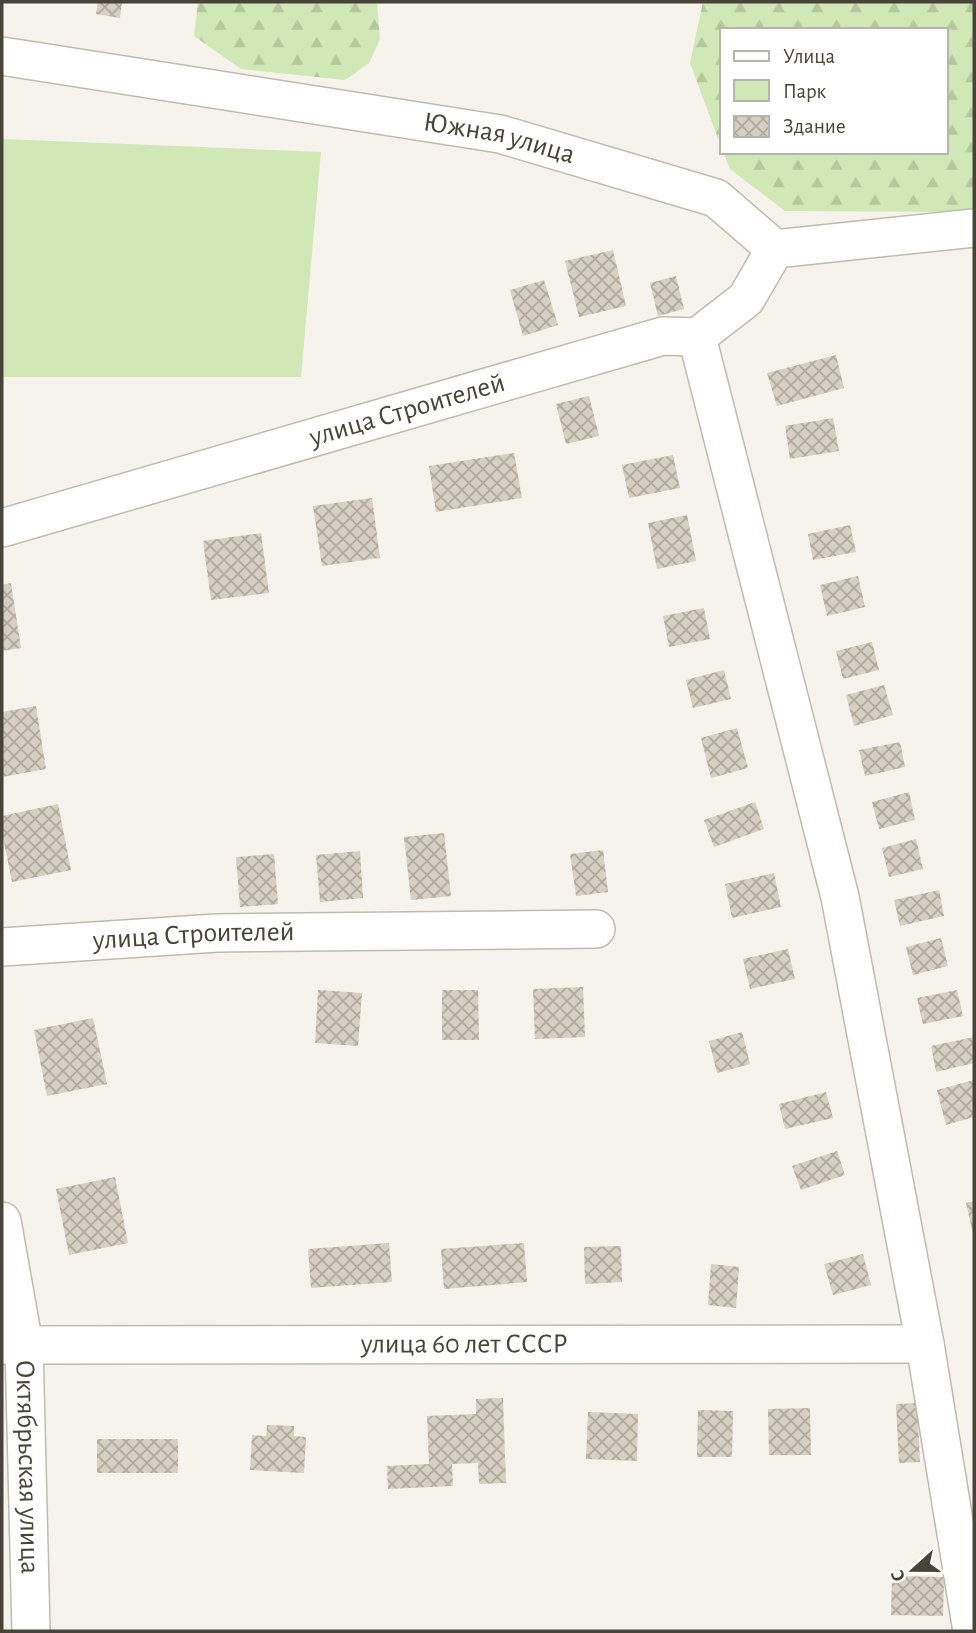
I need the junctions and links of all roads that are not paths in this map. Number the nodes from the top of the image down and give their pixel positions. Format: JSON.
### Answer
{"nodes":[{"id":1,"x":2,"y":56,"type":"edge"},
{"id":2,"x":974,"y":228,"type":"edge"},
{"id":3,"x":775,"y":249,"type":"junction"},
{"id":4,"x":697,"y":337,"type":"junction"},
{"id":5,"x":2,"y":528,"type":"edge"},
{"id":6,"x":596,"y":929,"type":"dead end"},
{"id":7,"x":2,"y":947,"type":"edge"},
{"id":8,"x":2,"y":1221,"type":"edge"},
{"id":9,"x":925,"y":1344,"type":"junction"},
{"id":10,"x":13,"y":1345,"type":"edge"},
{"id":11,"x":31,"y":1631,"type":"edge"},
{"id":12,"x":972,"y":1631,"type":"edge"}],
"edges":[{"from":1,"to":3,"type":"street","name":"Южная улица"},
{"from":2,"to":3,"type":"street"},
{"from":3,"to":4,"type":"street"},
{"from":4,"to":5,"type":"street","name":"улица Строителей"},
{"from":4,"to":9,"type":"street"},
{"from":6,"to":7,"type":"street","name":"улица Строителей"},
{"from":8,"to":10,"type":"street","name":"Октябрьская улица"},
{"from":9,"to":10,"type":"street","name":"улица 60 лет СССР"},
{"from":9,"to":12,"type":"street"},
{"from":10,"to":11,"type":"street","name":"Октябрьская улица"}]}
